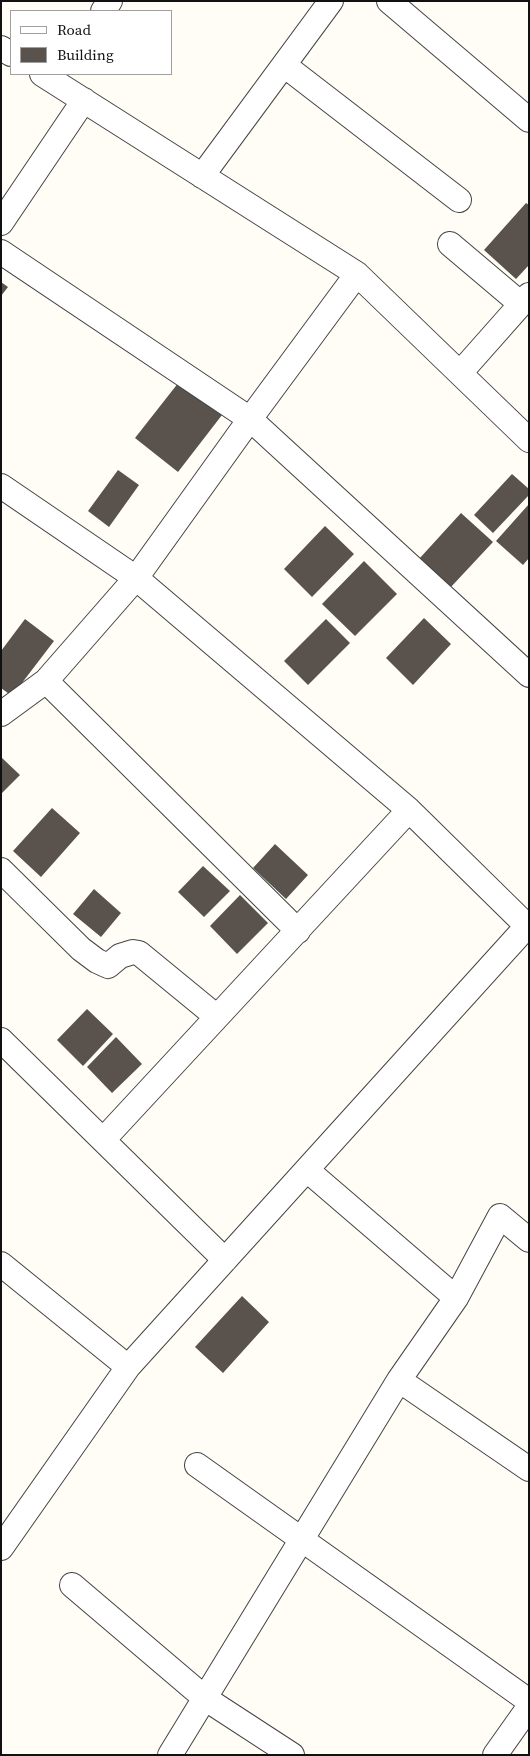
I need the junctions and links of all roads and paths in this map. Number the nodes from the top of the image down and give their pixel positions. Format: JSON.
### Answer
{"nodes":[{"id":1,"x":331,"y":1,"type":"edge"},
{"id":2,"x":389,"y":1,"type":"edge"},
{"id":3,"x":284,"y":65,"type":"junction"},
{"id":4,"x":49,"y":76,"type":"edge"},
{"id":5,"x":84,"y":100,"type":"junction"},
{"id":6,"x":529,"y":120,"type":"edge"},
{"id":7,"x":202,"y":176,"type":"junction"},
{"id":8,"x":459,"y":200,"type":"dead end"},
{"id":9,"x":1,"y":223,"type":"edge"},
{"id":10,"x":450,"y":244,"type":"dead end"},
{"id":11,"x":1,"y":252,"type":"edge"},
{"id":12,"x":357,"y":274,"type":"junction"},
{"id":13,"x":525,"y":300,"type":"edge"},
{"id":14,"x":460,"y":373,"type":"junction"},
{"id":15,"x":250,"y":419,"type":"junction"},
{"id":16,"x":529,"y":440,"type":"edge"},
{"id":17,"x":1,"y":486,"type":"edge"},
{"id":18,"x":136,"y":578,"type":"junction"},
{"id":19,"x":527,"y":670,"type":"edge"},
{"id":20,"x":46,"y":681,"type":"junction"},
{"id":21,"x":1,"y":714,"type":"edge"},
{"id":22,"x":409,"y":810,"type":"junction"},
{"id":23,"x":1,"y":870,"type":"edge"},
{"id":24,"x":528,"y":925,"type":"edge"},
{"id":25,"x":298,"y":931,"type":"junction"},
{"id":26,"x":218,"y":1017,"type":"junction"},
{"id":27,"x":1,"y":1040,"type":"edge"},
{"id":28,"x":103,"y":1140,"type":"junction"},
{"id":29,"x":307,"y":1170,"type":"junction"},
{"id":30,"x":529,"y":1240,"type":"edge"},
{"id":31,"x":225,"y":1260,"type":"junction"},
{"id":32,"x":5,"y":1276,"type":"edge"},
{"id":33,"x":456,"y":1298,"type":"junction"},
{"id":34,"x":128,"y":1366,"type":"junction"},
{"id":35,"x":399,"y":1380,"type":"junction"},
{"id":36,"x":197,"y":1465,"type":"dead end"},
{"id":37,"x":529,"y":1469,"type":"edge"},
{"id":38,"x":302,"y":1541,"type":"junction"},
{"id":39,"x":1,"y":1548,"type":"edge"},
{"id":40,"x":72,"y":1584,"type":"dead end"},
{"id":41,"x":206,"y":1698,"type":"junction"},
{"id":42,"x":529,"y":1701,"type":"edge"},
{"id":43,"x":529,"y":1707,"type":"edge"},
{"id":44,"x":170,"y":1755,"type":"edge"},
{"id":45,"x":292,"y":1755,"type":"edge"},
{"id":46,"x":495,"y":1755,"type":"edge"}],
"edges":[{"from":1,"to":3,"type":"street"},
{"from":2,"to":6,"type":"street"},
{"from":3,"to":7,"type":"street"},
{"from":3,"to":8,"type":"street"},
{"from":4,"to":5,"type":"street"},
{"from":5,"to":7,"type":"street"},
{"from":5,"to":9,"type":"street"},
{"from":7,"to":12,"type":"street"},
{"from":10,"to":13,"type":"street"},
{"from":11,"to":15,"type":"street"},
{"from":12,"to":14,"type":"street"},
{"from":12,"to":15,"type":"street"},
{"from":13,"to":14,"type":"street"},
{"from":14,"to":16,"type":"street"},
{"from":15,"to":18,"type":"street"},
{"from":15,"to":19,"type":"street"},
{"from":17,"to":18,"type":"street"},
{"from":18,"to":20,"type":"street"},
{"from":18,"to":22,"type":"street"},
{"from":20,"to":21,"type":"street"},
{"from":20,"to":25,"type":"street"},
{"from":22,"to":24,"type":"street"},
{"from":22,"to":25,"type":"street"},
{"from":23,"to":26,"type":"street"},
{"from":24,"to":29,"type":"street"},
{"from":25,"to":26,"type":"street"},
{"from":26,"to":28,"type":"street"},
{"from":27,"to":28,"type":"street"},
{"from":28,"to":31,"type":"street"},
{"from":29,"to":31,"type":"street"},
{"from":29,"to":33,"type":"street"},
{"from":30,"to":33,"type":"street"},
{"from":31,"to":34,"type":"street"},
{"from":32,"to":34,"type":"street"},
{"from":33,"to":35,"type":"street"},
{"from":34,"to":39,"type":"street"},
{"from":35,"to":37,"type":"street"},
{"from":35,"to":38,"type":"street"},
{"from":36,"to":38,"type":"street"},
{"from":38,"to":41,"type":"street"},
{"from":38,"to":42,"type":"street"},
{"from":40,"to":41,"type":"street"},
{"from":41,"to":44,"type":"street"},
{"from":41,"to":45,"type":"street"},
{"from":43,"to":46,"type":"street"}]}
